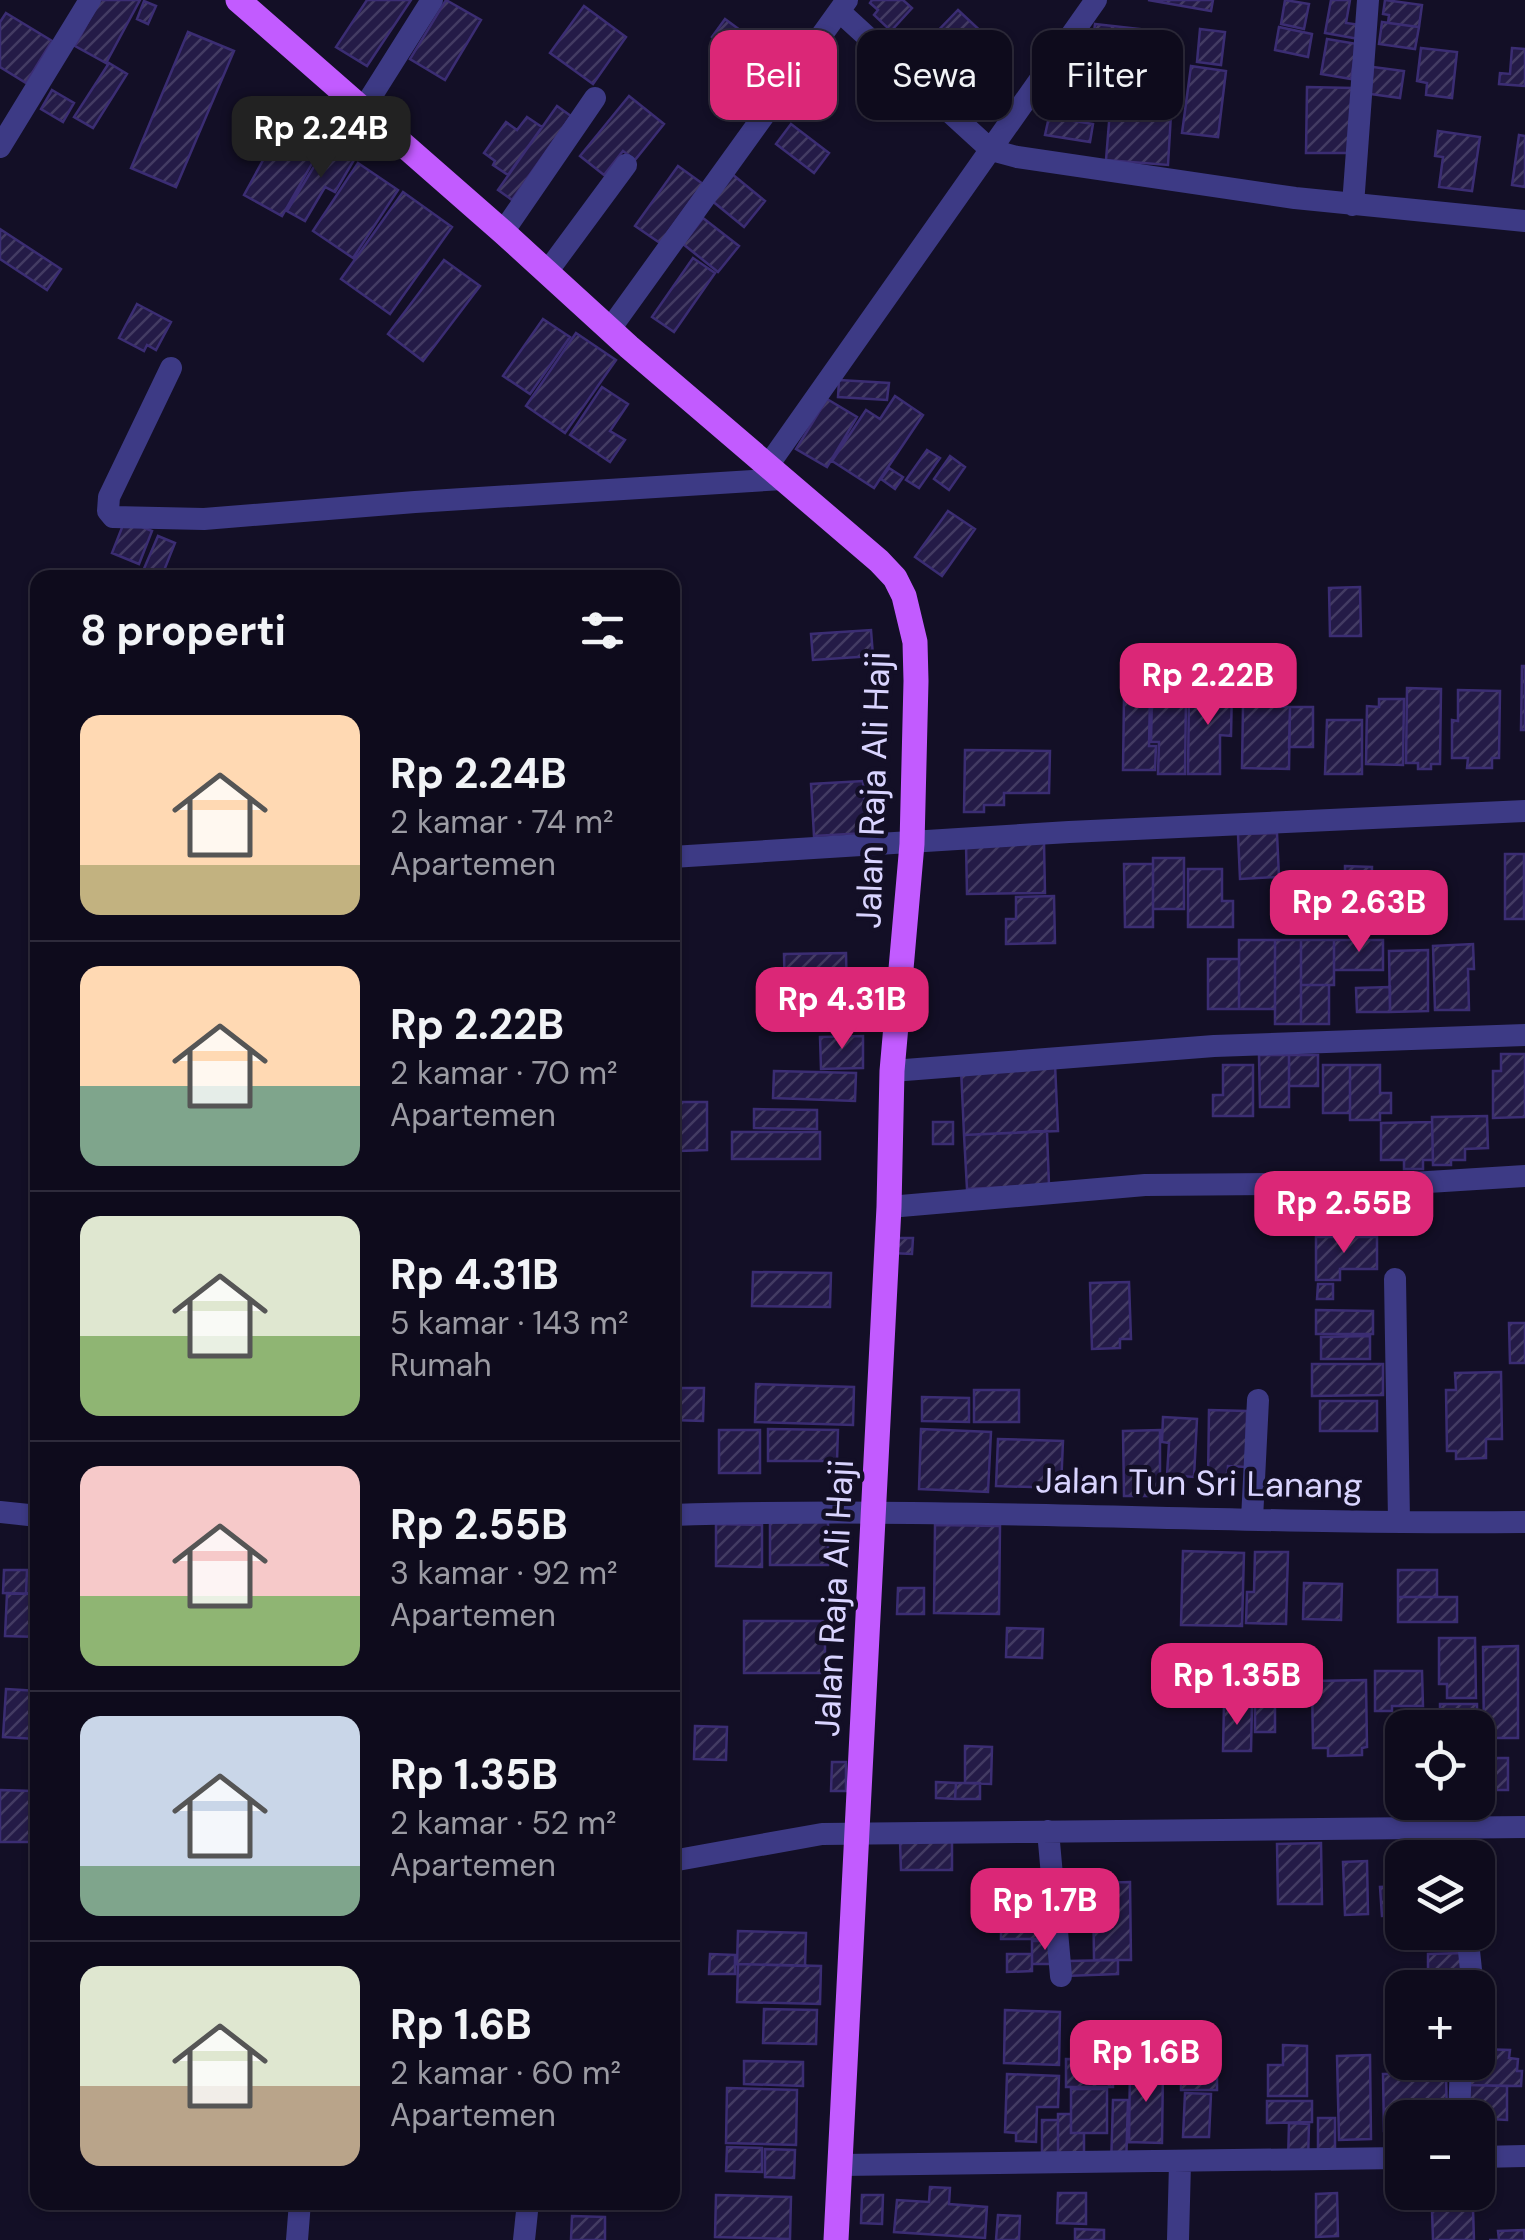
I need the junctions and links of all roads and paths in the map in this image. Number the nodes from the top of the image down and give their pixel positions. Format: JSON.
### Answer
{"nodes":[{"id":1,"x":90,"y":0,"type":"edge"},
{"id":2,"x":238,"y":0,"type":"edge"},
{"id":3,"x":432,"y":0,"type":"edge"},
{"id":4,"x":1096,"y":0,"type":"edge"},
{"id":5,"x":1368,"y":0,"type":"edge"},
{"id":6,"x":843,"y":6,"type":"edge"},
{"id":7,"x":595,"y":98,"type":"dead end"},
{"id":8,"x":362,"y":111,"type":"junction"},
{"id":9,"x":0,"y":147,"type":"edge"},
{"id":10,"x":991,"y":150,"type":"junction"},
{"id":11,"x":626,"y":165,"type":"dead end"},
{"id":12,"x":1353,"y":205,"type":"junction"},
{"id":13,"x":1525,"y":221,"type":"edge"},
{"id":14,"x":503,"y":232,"type":"junction"},
{"id":15,"x":547,"y":272,"type":"junction"},
{"id":16,"x":610,"y":329,"type":"junction"},
{"id":17,"x":171,"y":368,"type":"dead end"},
{"id":18,"x":775,"y":473,"type":"junction"},
{"id":19,"x":1525,"y":811,"type":"edge"},
{"id":20,"x":912,"y":844,"type":"junction"},
{"id":21,"x":680,"y":856,"type":"edge"},
{"id":22,"x":1525,"y":1035,"type":"edge"},
{"id":23,"x":892,"y":1070,"type":"junction"},
{"id":24,"x":1525,"y":1176,"type":"edge"},
{"id":25,"x":888,"y":1207,"type":"junction"},
{"id":26,"x":1395,"y":1279,"type":"dead end"},
{"id":27,"x":1258,"y":1400,"type":"dead end"},
{"id":28,"x":873,"y":1511,"type":"junction"},
{"id":29,"x":0,"y":1512,"type":"edge"},
{"id":30,"x":30,"y":1515,"type":"edge"},
{"id":31,"x":680,"y":1516,"type":"edge"},
{"id":32,"x":1252,"y":1519,"type":"junction"},
{"id":33,"x":1399,"y":1521,"type":"junction"},
{"id":34,"x":1525,"y":1522,"type":"edge"},
{"id":35,"x":858,"y":1827,"type":"junction"},
{"id":36,"x":1458,"y":1827,"type":"junction"},
{"id":37,"x":1525,"y":1827,"type":"edge"},
{"id":38,"x":1048,"y":1831,"type":"junction"},
{"id":39,"x":1459,"y":1840,"type":"edge"},
{"id":40,"x":680,"y":1860,"type":"edge"},
{"id":41,"x":1062,"y":1976,"type":"dead end"},
{"id":42,"x":1525,"y":2156,"type":"edge"},
{"id":43,"x":1495,"y":2157,"type":"edge"},
{"id":44,"x":1385,"y":2158,"type":"edge"},
{"id":45,"x":1180,"y":2163,"type":"junction"},
{"id":46,"x":841,"y":2165,"type":"junction"},
{"id":47,"x":299,"y":2210,"type":"edge"},
{"id":48,"x":527,"y":2210,"type":"edge"},
{"id":49,"x":297,"y":2240,"type":"edge"},
{"id":50,"x":524,"y":2240,"type":"edge"},
{"id":51,"x":836,"y":2240,"type":"edge"},
{"id":52,"x":1178,"y":2240,"type":"edge"}],
"edges":[{"from":1,"to":9,"type":"street"},
{"from":2,"to":8,"type":"main road","name":"Jalan Raja Ali Haji"},
{"from":3,"to":8,"type":"street"},
{"from":4,"to":10,"type":"street"},
{"from":5,"to":12,"type":"street"},
{"from":6,"to":10,"type":"street"},
{"from":6,"to":16,"type":"street"},
{"from":7,"to":14,"type":"street"},
{"from":8,"to":14,"type":"main road","name":"Jalan Raja Ali Haji"},
{"from":10,"to":12,"type":"street"},
{"from":10,"to":18,"type":"street"},
{"from":11,"to":15,"type":"street"},
{"from":12,"to":13,"type":"street"},
{"from":14,"to":15,"type":"main road","name":"Jalan Raja Ali Haji"},
{"from":15,"to":16,"type":"main road","name":"Jalan Raja Ali Haji"},
{"from":16,"to":18,"type":"main road","name":"Jalan Raja Ali Haji"},
{"from":17,"to":18,"type":"street"},
{"from":18,"to":20,"type":"main road","name":"Jalan Raja Ali Haji"},
{"from":19,"to":20,"type":"street"},
{"from":20,"to":21,"type":"street"},
{"from":20,"to":23,"type":"main road","name":"Jalan Raja Ali Haji"},
{"from":22,"to":23,"type":"street"},
{"from":23,"to":25,"type":"main road","name":"Jalan Raja Ali Haji"},
{"from":24,"to":25,"type":"street"},
{"from":25,"to":28,"type":"main road","name":"Jalan Raja Ali Haji"},
{"from":26,"to":33,"type":"street"},
{"from":27,"to":32,"type":"street"},
{"from":28,"to":31,"type":"street","name":"Jalan Tun Sri Lanang"},
{"from":28,"to":32,"type":"street","name":"Jalan Tun Sri Lanang"},
{"from":28,"to":35,"type":"main road","name":"Jalan Raja Ali Haji"},
{"from":29,"to":30,"type":"street"},
{"from":32,"to":33,"type":"street","name":"Jalan Tun Sri Lanang"},
{"from":33,"to":34,"type":"street","name":"Jalan Tun Sri Lanang"},
{"from":35,"to":38,"type":"street"},
{"from":35,"to":40,"type":"street"},
{"from":35,"to":46,"type":"main road","name":"Jalan Raja Ali Haji"},
{"from":36,"to":37,"type":"street"},
{"from":36,"to":38,"type":"street"},
{"from":36,"to":39,"type":"street"},
{"from":38,"to":41,"type":"street"},
{"from":42,"to":43,"type":"street"},
{"from":44,"to":45,"type":"street"},
{"from":45,"to":46,"type":"street"},
{"from":45,"to":52,"type":"street"},
{"from":46,"to":51,"type":"main road","name":"Jalan Raja Ali Haji"},
{"from":47,"to":49,"type":"street"},
{"from":48,"to":50,"type":"street"}]}
